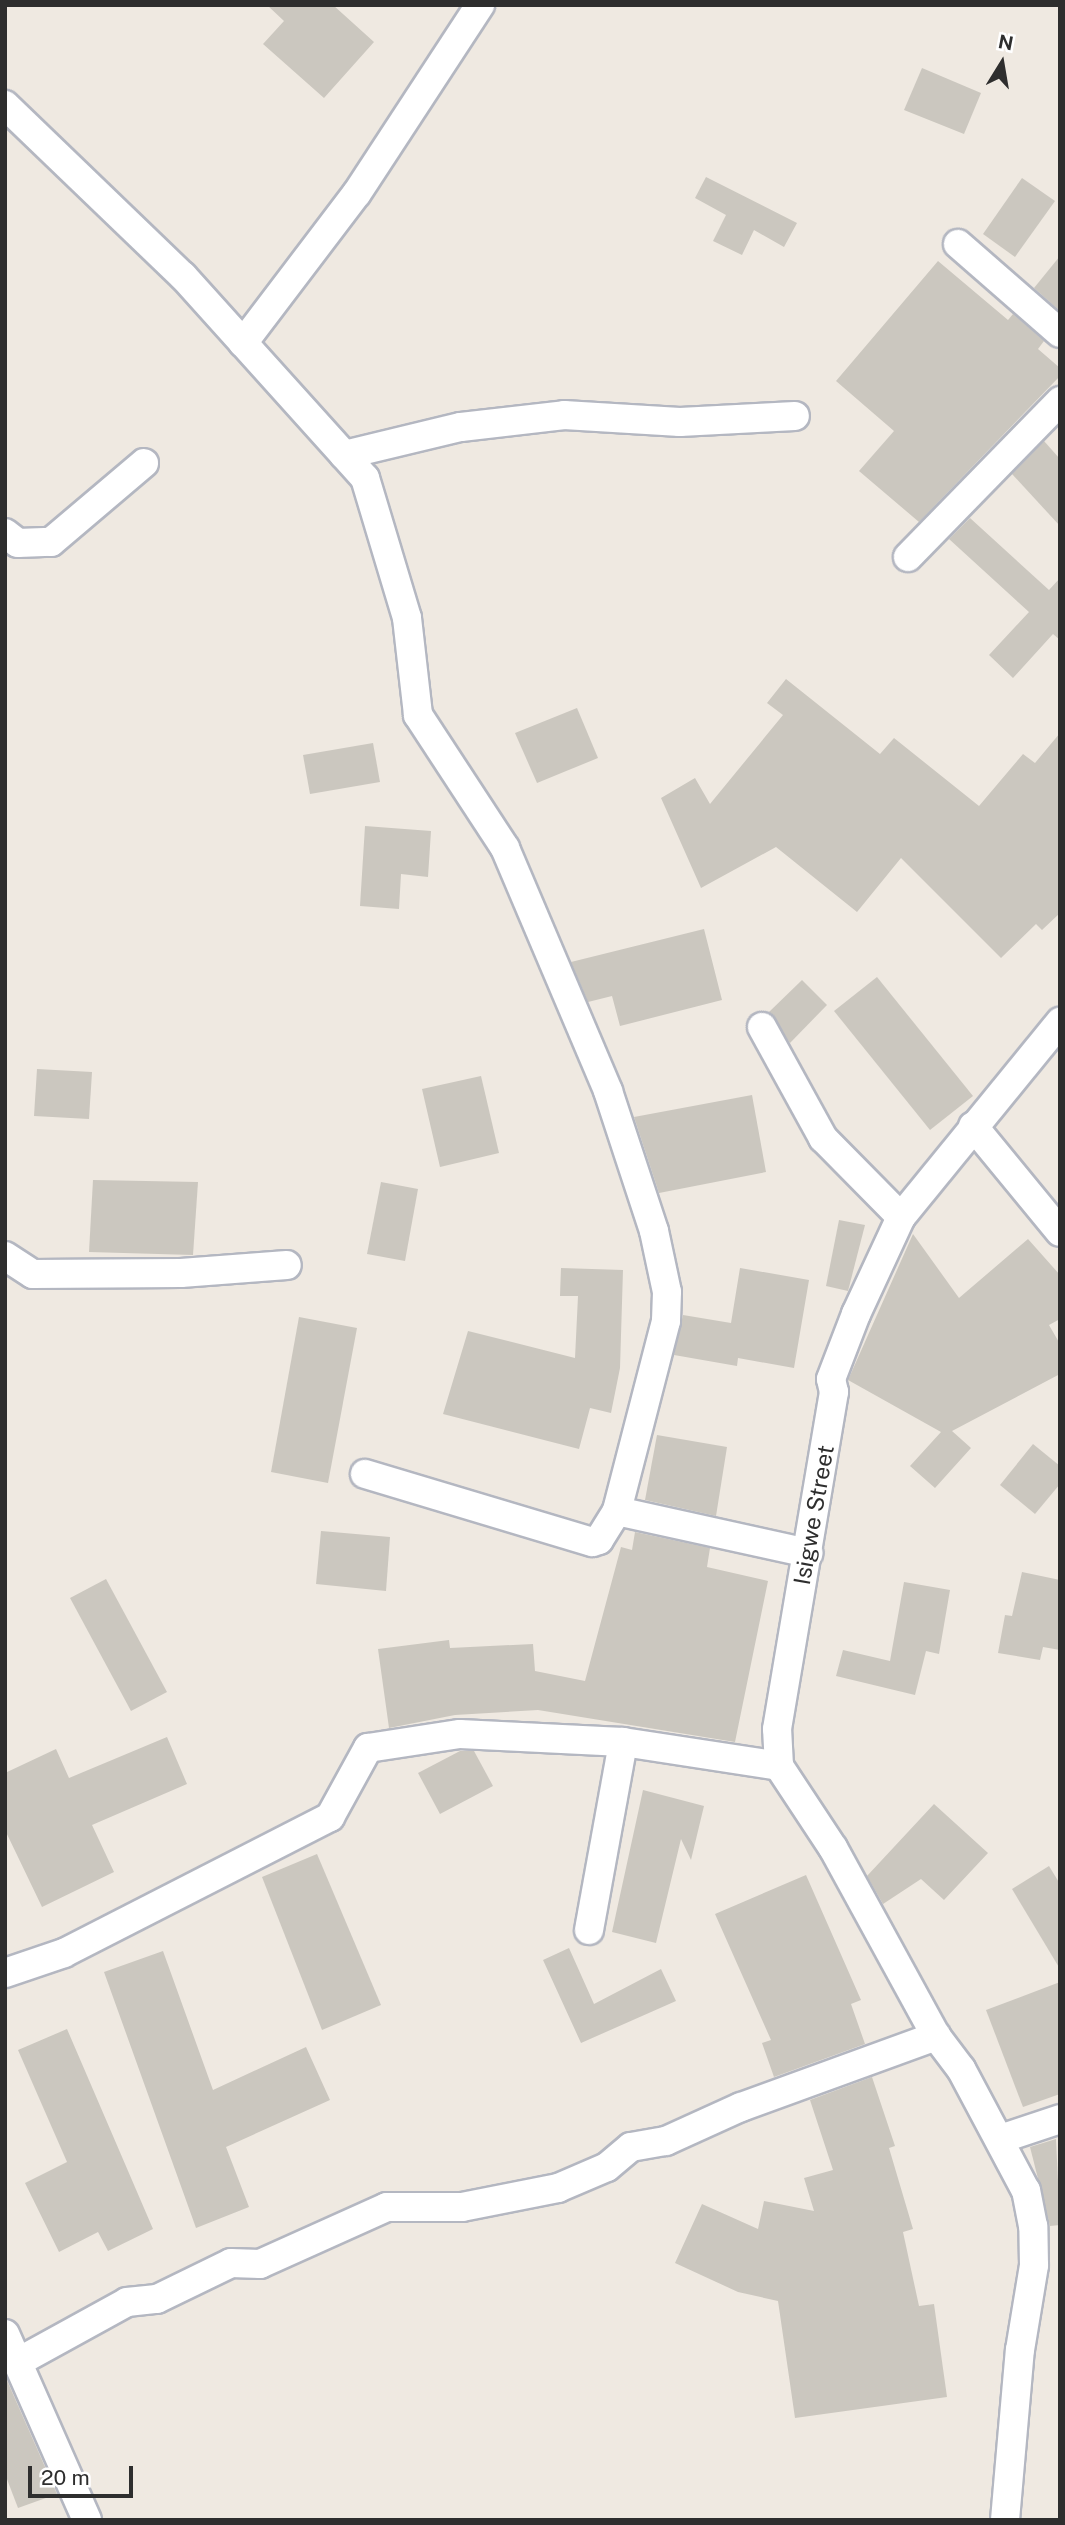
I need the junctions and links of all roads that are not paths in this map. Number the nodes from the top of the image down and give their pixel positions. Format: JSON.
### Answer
{"nodes":[{"id":1,"x":480,"y":5,"type":"edge"},
{"id":2,"x":5,"y":105,"type":"edge"},
{"id":3,"x":958,"y":244,"type":"dead end"},
{"id":4,"x":1060,"y":333,"type":"edge"},
{"id":5,"x":243,"y":343,"type":"junction"},
{"id":6,"x":1060,"y":401,"type":"edge"},
{"id":7,"x":794,"y":416,"type":"dead end"},
{"id":8,"x":344,"y":455,"type":"junction"},
{"id":9,"x":144,"y":463,"type":"dead end"},
{"id":10,"x":5,"y":533,"type":"edge"},
{"id":11,"x":908,"y":557,"type":"dead end"},
{"id":12,"x":1060,"y":1021,"type":"edge"},
{"id":13,"x":762,"y":1027,"type":"dead end"},
{"id":14,"x":973,"y":1126,"type":"junction"},
{"id":15,"x":901,"y":1217,"type":"junction"},
{"id":16,"x":1060,"y":1232,"type":"edge"},
{"id":17,"x":5,"y":1256,"type":"edge"},
{"id":18,"x":287,"y":1265,"type":"dead end"},
{"id":19,"x":365,"y":1474,"type":"dead end"},
{"id":20,"x":617,"y":1511,"type":"junction"},
{"id":21,"x":808,"y":1553,"type":"junction"},
{"id":22,"x":624,"y":1742,"type":"junction"},
{"id":23,"x":779,"y":1766,"type":"junction"},
{"id":24,"x":589,"y":1930,"type":"dead end"},
{"id":25,"x":5,"y":1973,"type":"edge"},
{"id":26,"x":936,"y":2036,"type":"junction"},
{"id":27,"x":1060,"y":2119,"type":"edge"},
{"id":28,"x":1000,"y":2139,"type":"junction"},
{"id":29,"x":5,"y":2334,"type":"edge"},
{"id":30,"x":18,"y":2362,"type":"junction"},
{"id":31,"x":88,"y":2520,"type":"edge"},
{"id":32,"x":1006,"y":2520,"type":"edge"}],
"edges":[{"from":1,"to":5,"type":"street"},
{"from":2,"to":5,"type":"street"},
{"from":3,"to":4,"type":"street"},
{"from":5,"to":8,"type":"street"},
{"from":6,"to":11,"type":"street"},
{"from":7,"to":8,"type":"street"},
{"from":8,"to":20,"type":"street"},
{"from":9,"to":10,"type":"street"},
{"from":12,"to":14,"type":"street","name":"Isigwe Street"},
{"from":13,"to":15,"type":"street"},
{"from":14,"to":15,"type":"street","name":"Isigwe Street"},
{"from":14,"to":16,"type":"street"},
{"from":15,"to":21,"type":"street","name":"Isigwe Street"},
{"from":17,"to":18,"type":"street"},
{"from":19,"to":20,"type":"street"},
{"from":20,"to":21,"type":"street"},
{"from":21,"to":23,"type":"street","name":"Isigwe Street"},
{"from":22,"to":23,"type":"street"},
{"from":22,"to":24,"type":"street"},
{"from":22,"to":25,"type":"street"},
{"from":23,"to":26,"type":"street","name":"Isigwe Street"},
{"from":26,"to":28,"type":"street","name":"Isigwe Street"},
{"from":26,"to":30,"type":"street"},
{"from":27,"to":28,"type":"street"},
{"from":28,"to":32,"type":"street","name":"Isigwe Street"},
{"from":29,"to":30,"type":"street"},
{"from":30,"to":31,"type":"street"}]}
